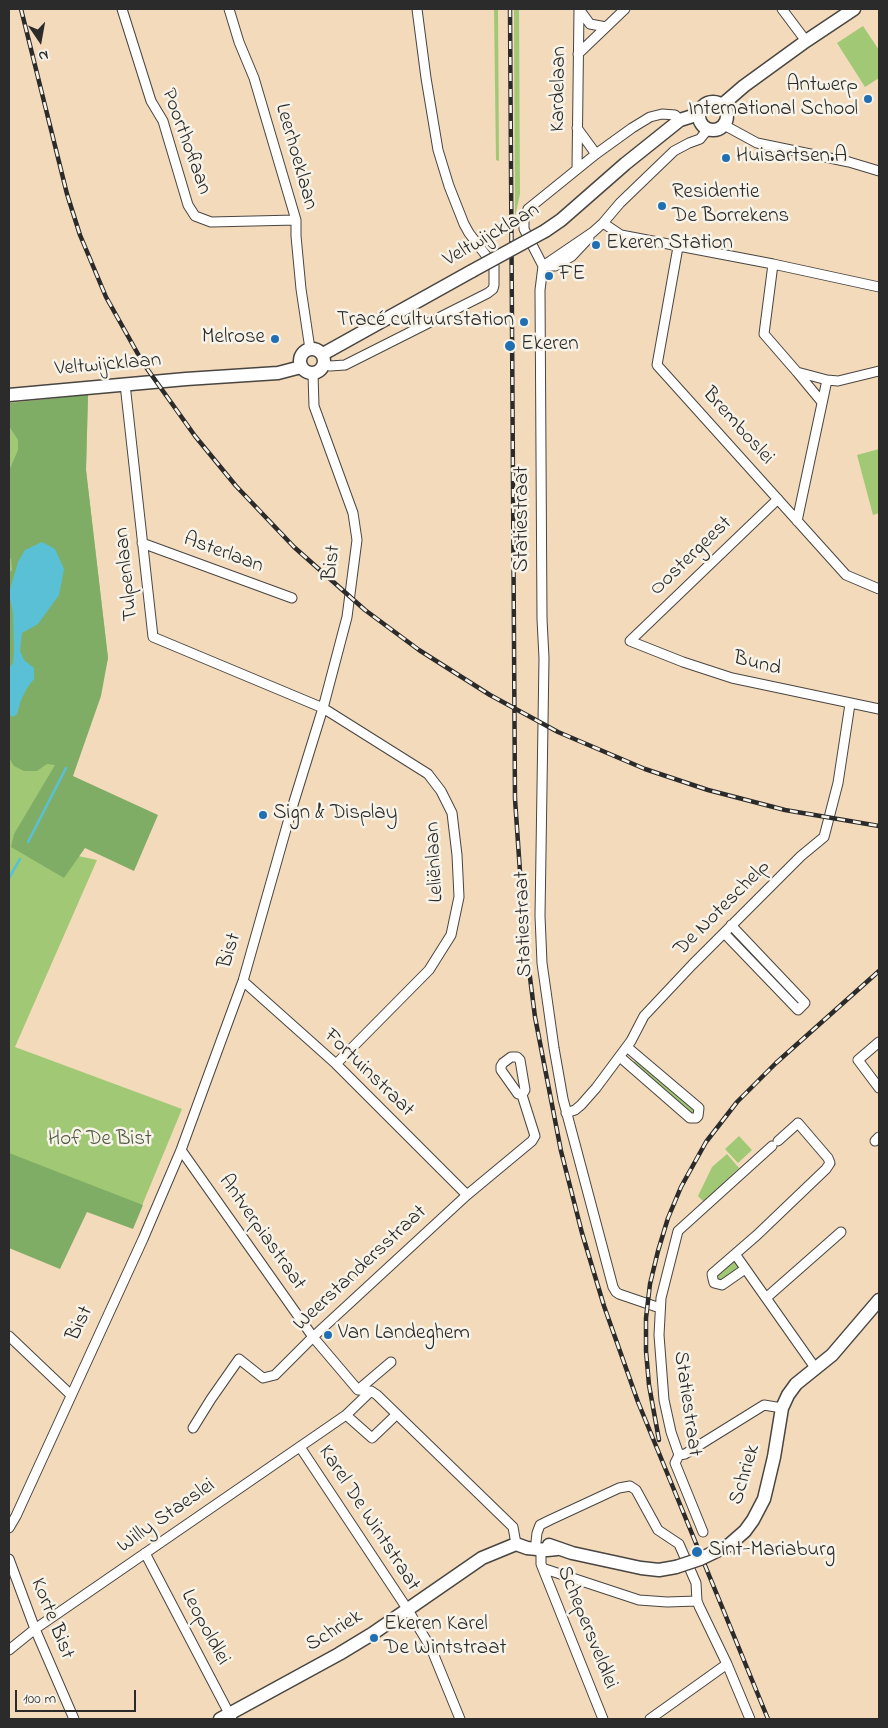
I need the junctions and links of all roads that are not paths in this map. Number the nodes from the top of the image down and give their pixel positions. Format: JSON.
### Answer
{"nodes":[{"id":1,"x":122,"y":9,"type":"edge"},
{"id":2,"x":229,"y":9,"type":"edge"},
{"id":3,"x":417,"y":9,"type":"edge"},
{"id":4,"x":579,"y":9,"type":"edge"},
{"id":5,"x":625,"y":9,"type":"edge"},
{"id":6,"x":782,"y":9,"type":"edge"},
{"id":7,"x":854,"y":9,"type":"edge"},
{"id":8,"x":606,"y":27,"type":"junction"},
{"id":9,"x":806,"y":40,"type":"junction"},
{"id":10,"x":578,"y":54,"type":"junction"},
{"id":11,"x":722,"y":105,"type":"junction"},
{"id":12,"x":680,"y":120,"type":"junction"},
{"id":13,"x":703,"y":122,"type":"junction"},
{"id":14,"x":724,"y":125,"type":"junction"},
{"id":15,"x":577,"y":128,"type":"junction"},
{"id":16,"x":667,"y":132,"type":"junction"},
{"id":17,"x":596,"y":154,"type":"junction"},
{"id":18,"x":577,"y":169,"type":"junction"},
{"id":19,"x":879,"y":170,"type":"edge"},
{"id":20,"x":296,"y":220,"type":"junction"},
{"id":21,"x":604,"y":223,"type":"junction"},
{"id":22,"x":678,"y":247,"type":"junction"},
{"id":23,"x":773,"y":264,"type":"junction"},
{"id":24,"x":542,"y":266,"type":"junction"},
{"id":25,"x":879,"y":286,"type":"edge"},
{"id":26,"x":310,"y":349,"type":"junction"},
{"id":27,"x":324,"y":359,"type":"junction"},
{"id":28,"x":300,"y":367,"type":"junction"},
{"id":29,"x":879,"y":371,"type":"edge"},
{"id":30,"x":797,"y":372,"type":"junction"},
{"id":31,"x":313,"y":374,"type":"junction"},
{"id":32,"x":826,"y":380,"type":"junction"},
{"id":33,"x":125,"y":384,"type":"junction"},
{"id":34,"x":9,"y":395,"type":"edge"},
{"id":35,"x":821,"y":401,"type":"junction"},
{"id":36,"x":778,"y":499,"type":"junction"},
{"id":37,"x":798,"y":521,"type":"junction"},
{"id":38,"x":142,"y":543,"type":"junction"},
{"id":39,"x":879,"y":589,"type":"edge"},
{"id":40,"x":292,"y":598,"type":"dead end"},
{"id":41,"x":630,"y":641,"type":"joint"},
{"id":42,"x":850,"y":704,"type":"junction"},
{"id":43,"x":323,"y":708,"type":"junction"},
{"id":44,"x":879,"y":709,"type":"edge"},
{"id":45,"x":731,"y":925,"type":"junction"},
{"id":46,"x":724,"y":933,"type":"junction"},
{"id":47,"x":243,"y":981,"type":"junction"},
{"id":48,"x":879,"y":1042,"type":"edge"},
{"id":49,"x":627,"y":1047,"type":"junction"},
{"id":50,"x":620,"y":1056,"type":"junction"},
{"id":51,"x":336,"y":1064,"type":"junction"},
{"id":52,"x":879,"y":1088,"type":"edge"},
{"id":53,"x":522,"y":1095,"type":"dead end"},
{"id":54,"x":566,"y":1112,"type":"junction"},
{"id":55,"x":181,"y":1150,"type":"junction"},
{"id":56,"x":467,"y":1195,"type":"junction"},
{"id":57,"x":841,"y":1232,"type":"dead end"},
{"id":58,"x":735,"y":1254,"type":"junction"},
{"id":59,"x":746,"y":1269,"type":"junction"},
{"id":60,"x":766,"y":1298,"type":"junction"},
{"id":61,"x":879,"y":1300,"type":"edge"},
{"id":62,"x":660,"y":1308,"type":"junction"},
{"id":63,"x":9,"y":1336,"type":"edge"},
{"id":64,"x":313,"y":1336,"type":"junction"},
{"id":65,"x":391,"y":1362,"type":"dead end"},
{"id":66,"x":816,"y":1369,"type":"junction"},
{"id":67,"x":358,"y":1390,"type":"junction"},
{"id":68,"x":371,"y":1391,"type":"junction"},
{"id":69,"x":70,"y":1395,"type":"junction"},
{"id":70,"x":782,"y":1408,"type":"junction"},
{"id":71,"x":396,"y":1414,"type":"junction"},
{"id":72,"x":346,"y":1415,"type":"junction"},
{"id":73,"x":193,"y":1428,"type":"dead end"},
{"id":74,"x":300,"y":1447,"type":"junction"},
{"id":75,"x":679,"y":1456,"type":"junction"},
{"id":76,"x":9,"y":1528,"type":"edge"},
{"id":77,"x":703,"y":1532,"type":"dead end"},
{"id":78,"x":517,"y":1544,"type":"junction"},
{"id":79,"x":539,"y":1546,"type":"junction"},
{"id":80,"x":145,"y":1552,"type":"junction"},
{"id":81,"x":9,"y":1559,"type":"edge"},
{"id":82,"x":545,"y":1569,"type":"junction"},
{"id":83,"x":697,"y":1600,"type":"junction"},
{"id":84,"x":408,"y":1610,"type":"junction"},
{"id":85,"x":35,"y":1629,"type":"junction"},
{"id":86,"x":9,"y":1650,"type":"edge"},
{"id":87,"x":727,"y":1664,"type":"junction"},
{"id":88,"x":227,"y":1717,"type":"edge"},
{"id":89,"x":74,"y":1719,"type":"edge"},
{"id":90,"x":460,"y":1719,"type":"edge"},
{"id":91,"x":602,"y":1719,"type":"edge"},
{"id":92,"x":650,"y":1719,"type":"edge"},
{"id":93,"x":750,"y":1719,"type":"edge"}],
"edges":[{"from":1,"to":20,"type":"street","name":"Poorthoflaan"},
{"from":2,"to":20,"type":"street","name":"Leerhoeklaan"},
{"from":3,"to":27,"type":"street","name":"Veltwijcklaan"},
{"from":4,"to":8,"type":"street"},
{"from":4,"to":10,"type":"street","name":"Kardelaan"},
{"from":5,"to":8,"type":"street"},
{"from":6,"to":9,"type":"street"},
{"from":7,"to":9,"type":"street","name":"Veltwijcklaan"},
{"from":8,"to":10,"type":"street"},
{"from":9,"to":11,"type":"street","name":"Veltwijcklaan"},
{"from":10,"to":15,"type":"street","name":"Kardelaan"},
{"from":11,"to":13,"type":"street","name":"Veltwijcklaan"},
{"from":11,"to":14,"type":"street"},
{"from":12,"to":13,"type":"street","name":"Veltwijcklaan"},
{"from":12,"to":16,"type":"street","name":"Veltwijcklaan"},
{"from":12,"to":17,"type":"street"},
{"from":13,"to":14,"type":"street","name":"Veltwijcklaan"},
{"from":13,"to":16,"type":"street","name":"Veltwijcklaan"},
{"from":13,"to":21,"type":"street","name":"Veltwijcklaan"},
{"from":14,"to":19,"type":"street"},
{"from":15,"to":17,"type":"street"},
{"from":15,"to":18,"type":"street","name":"Kardelaan"},
{"from":16,"to":27,"type":"street","name":"Veltwijcklaan","bridge":true},
{"from":17,"to":18,"type":"street"},
{"from":18,"to":24,"type":"street"},
{"from":20,"to":26,"type":"street","name":"Leerhoeklaan"},
{"from":21,"to":22,"type":"street"},
{"from":21,"to":24,"type":"street","name":"Veltwijcklaan"},
{"from":22,"to":23,"type":"street"},
{"from":22,"to":36,"type":"street","name":"Bremboslei"},
{"from":23,"to":25,"type":"street"},
{"from":23,"to":30,"type":"street"},
{"from":24,"to":54,"type":"street","name":"Statiestraat"},
{"from":26,"to":27,"type":"street","name":"Veltwijcklaan"},
{"from":26,"to":28,"type":"street"},
{"from":27,"to":31,"type":"street"},
{"from":28,"to":31,"type":"street"},
{"from":28,"to":33,"type":"street","name":"Veltwijcklaan"},
{"from":29,"to":32,"type":"street"},
{"from":30,"to":32,"type":"street"},
{"from":30,"to":35,"type":"street"},
{"from":31,"to":43,"type":"street","name":"Bist"},
{"from":32,"to":35,"type":"street"},
{"from":33,"to":34,"type":"street","name":"Veltwijcklaan"},
{"from":33,"to":38,"type":"street","name":"Tulpenlaan"},
{"from":35,"to":37,"type":"street"},
{"from":36,"to":37,"type":"street","name":"Bremboslei"},
{"from":36,"to":41,"type":"street","name":"Oostergeest"},
{"from":37,"to":39,"type":"street","name":"Bremboslei"},
{"from":38,"to":40,"type":"street","name":"Asterlaan"},
{"from":38,"to":43,"type":"street","name":"Tulpenlaan"},
{"from":41,"to":42,"type":"street","name":"Bund"},
{"from":42,"to":44,"type":"street","name":"Bund"},
{"from":42,"to":45,"type":"street","name":"De Noteschelp"},
{"from":43,"to":47,"type":"street","name":"Bist"},
{"from":43,"to":51,"type":"street","name":"Leliënlaan"},
{"from":45,"to":46,"type":"street","name":"De Noteschelp"},
{"from":45,"to":46,"type":"street"},
{"from":46,"to":49,"type":"street","name":"De Noteschelp"},
{"from":47,"to":51,"type":"street","name":"Fortuinstraat"},
{"from":47,"to":55,"type":"street","name":"Bist"},
{"from":48,"to":52,"type":"street"},
{"from":49,"to":50,"type":"street","name":"De Noteschelp"},
{"from":49,"to":50,"type":"street"},
{"from":50,"to":54,"type":"street","name":"De Noteschelp"},
{"from":51,"to":56,"type":"street","name":"Fortuinstraat"},
{"from":53,"to":56,"type":"street","name":"Weerstandersstraat"},
{"from":54,"to":62,"type":"street","name":"Statiestraat"},
{"from":55,"to":64,"type":"street","name":"Antverpiastraat"},
{"from":55,"to":69,"type":"street","name":"Bist"},
{"from":56,"to":64,"type":"street","name":"Weerstandersstraat"},
{"from":57,"to":60,"type":"street"},
{"from":58,"to":59,"type":"street"},
{"from":58,"to":59,"type":"street"},
{"from":58,"to":62,"type":"street"},
{"from":59,"to":60,"type":"street"},
{"from":60,"to":66,"type":"street"},
{"from":61,"to":66,"type":"street","name":"Schriek"},
{"from":62,"to":75,"type":"street","name":"Statiestraat"},
{"from":63,"to":69,"type":"street"},
{"from":64,"to":67,"type":"street","name":"Antverpiastraat"},
{"from":64,"to":73,"type":"street","name":"Weerstandersstraat"},
{"from":65,"to":67,"type":"street"},
{"from":66,"to":70,"type":"street","name":"Schriek"},
{"from":67,"to":68,"type":"street"},
{"from":68,"to":71,"type":"street"},
{"from":68,"to":72,"type":"street","name":"Willy Staeslei"},
{"from":69,"to":76,"type":"street","name":"Bist"},
{"from":70,"to":75,"type":"street","name":"Schriek"},
{"from":70,"to":79,"type":"street","name":"Schriek","bridge":true},
{"from":71,"to":72,"type":"street"},
{"from":71,"to":78,"type":"street"},
{"from":72,"to":74,"type":"street","name":"Willy Staeslei"},
{"from":74,"to":80,"type":"street","name":"Willy Staeslei"},
{"from":74,"to":84,"type":"street","name":"Karel De Wintstraat"},
{"from":75,"to":77,"type":"street","name":"Statiestraat"},
{"from":78,"to":79,"type":"street","name":"Schriek"},
{"from":78,"to":84,"type":"street","name":"Schriek"},
{"from":79,"to":82,"type":"street","name":"Schepersveldlei"},
{"from":79,"to":83,"type":"street"},
{"from":80,"to":85,"type":"street","name":"Willy Staeslei"},
{"from":80,"to":88,"type":"street","name":"Leopoldlei"},
{"from":81,"to":85,"type":"street","name":"Korte Bist"},
{"from":82,"to":83,"type":"street"},
{"from":82,"to":91,"type":"street","name":"Schepersveldlei"},
{"from":83,"to":87,"type":"street"},
{"from":84,"to":88,"type":"street","name":"Schriek"},
{"from":84,"to":90,"type":"street","name":"Karel De Wintstraat"},
{"from":85,"to":86,"type":"street","name":"Willy Staeslei"},
{"from":85,"to":89,"type":"street","name":"Korte Bist"},
{"from":87,"to":92,"type":"street"},
{"from":87,"to":93,"type":"street"}]}
